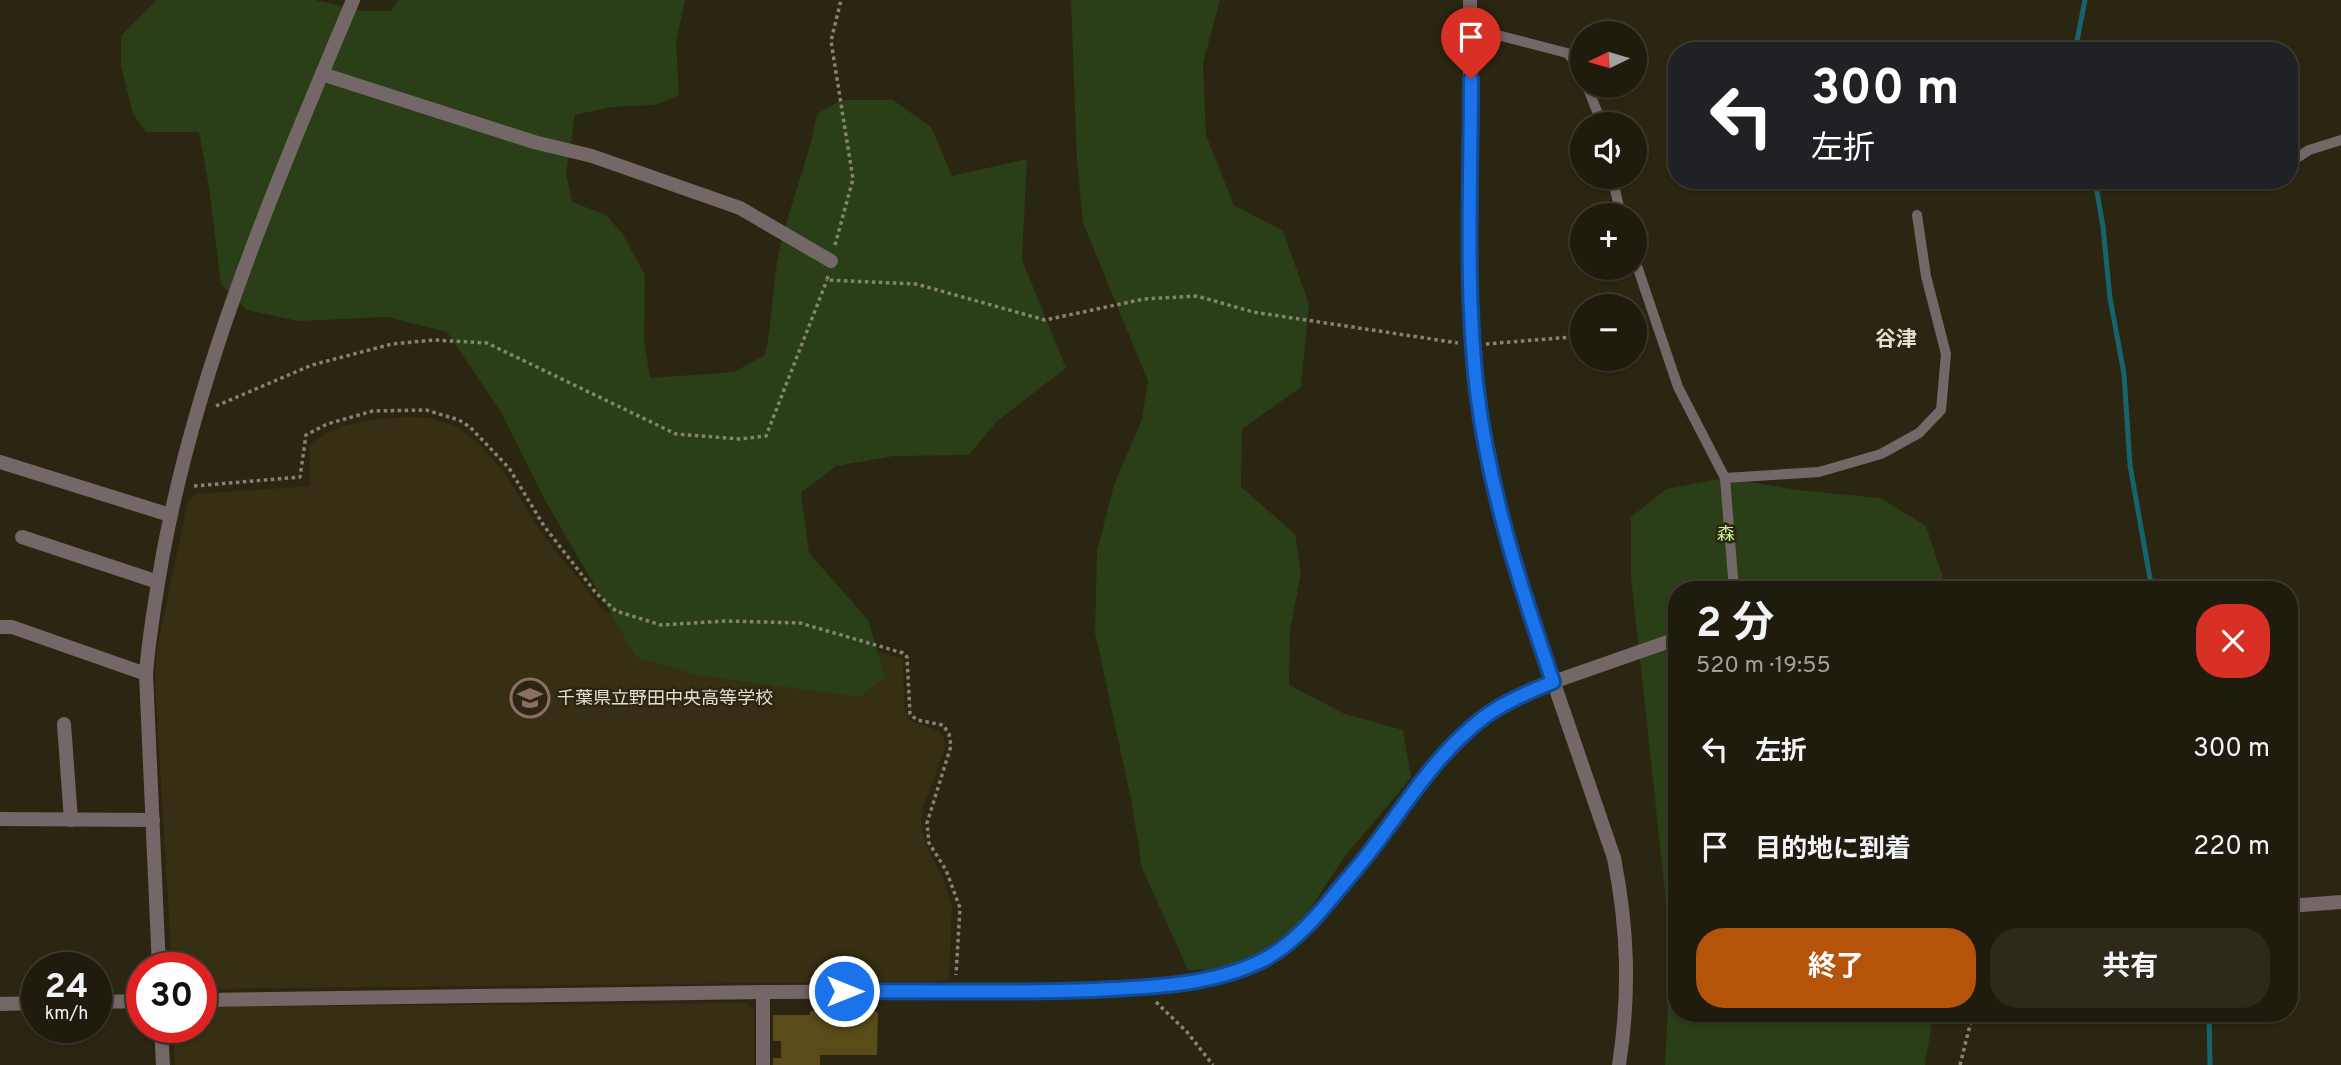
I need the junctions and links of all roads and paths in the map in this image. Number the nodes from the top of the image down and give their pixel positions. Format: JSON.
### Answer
{"nodes":[{"id":1,"x":353,"y":0,"type":"edge"},
{"id":2,"x":841,"y":0,"type":"edge"},
{"id":3,"x":1470,"y":0,"type":"edge"},
{"id":4,"x":1470,"y":28,"type":"junction"},
{"id":5,"x":1570,"y":56,"type":"edge"},
{"id":6,"x":322,"y":74,"type":"junction"},
{"id":7,"x":2341,"y":140,"type":"edge"},
{"id":8,"x":2298,"y":157,"type":"edge"},
{"id":9,"x":1917,"y":215,"type":"dead end"},
{"id":10,"x":831,"y":261,"type":"junction"},
{"id":11,"x":1642,"y":280,"type":"edge"},
{"id":12,"x":827,"y":281,"type":"junction"},
{"id":13,"x":1570,"y":338,"type":"edge"},
{"id":14,"x":1472,"y":345,"type":"junction"},
{"id":15,"x":195,"y":415,"type":"junction"},
{"id":16,"x":0,"y":462,"type":"edge"},
{"id":17,"x":1725,"y":478,"type":"junction"},
{"id":18,"x":175,"y":490,"type":"junction"},
{"id":19,"x":170,"y":515,"type":"junction"},
{"id":20,"x":22,"y":537,"type":"dead end"},
{"id":21,"x":1733,"y":581,"type":"edge"},
{"id":22,"x":158,"y":582,"type":"junction"},
{"id":23,"x":0,"y":627,"type":"edge"},
{"id":24,"x":1668,"y":642,"type":"edge"},
{"id":25,"x":146,"y":674,"type":"junction"},
{"id":26,"x":1553,"y":682,"type":"junction"},
{"id":27,"x":64,"y":724,"type":"dead end"},
{"id":28,"x":0,"y":819,"type":"edge"},
{"id":29,"x":71,"y":820,"type":"junction"},
{"id":30,"x":153,"y":820,"type":"junction"},
{"id":31,"x":2341,"y":902,"type":"edge"},
{"id":32,"x":2298,"y":905,"type":"edge"},
{"id":33,"x":158,"y":952,"type":"edge"},
{"id":34,"x":1142,"y":988,"type":"junction"},
{"id":35,"x":953,"y":991,"type":"junction"},
{"id":36,"x":763,"y":992,"type":"junction"},
{"id":37,"x":217,"y":1000,"type":"edge"},
{"id":38,"x":21,"y":1003,"type":"edge"},
{"id":39,"x":0,"y":1004,"type":"edge"},
{"id":40,"x":1970,"y":1022,"type":"edge"},
{"id":41,"x":162,"y":1043,"type":"edge"},
{"id":42,"x":163,"y":1065,"type":"edge"},
{"id":43,"x":762,"y":1065,"type":"edge"},
{"id":44,"x":1213,"y":1065,"type":"edge"},
{"id":45,"x":1619,"y":1065,"type":"edge"},
{"id":46,"x":1960,"y":1065,"type":"edge"}],
"edges":[{"from":1,"to":6,"type":"street"},
{"from":2,"to":10,"type":"path"},
{"from":3,"to":4,"type":"street"},
{"from":4,"to":5,"type":"lane"},
{"from":4,"to":14,"type":"street"},
{"from":6,"to":10,"type":"street"},
{"from":6,"to":15,"type":"street"},
{"from":7,"to":8,"type":"lane"},
{"from":9,"to":17,"type":"lane"},
{"from":10,"to":12,"type":"path"},
{"from":11,"to":17,"type":"lane"},
{"from":12,"to":14,"type":"path"},
{"from":12,"to":15,"type":"path"},
{"from":13,"to":14,"type":"path"},
{"from":14,"to":26,"type":"street"},
{"from":15,"to":18,"type":"street"},
{"from":16,"to":19,"type":"street"},
{"from":17,"to":21,"type":"lane"},
{"from":18,"to":19,"type":"street"},
{"from":18,"to":35,"type":"path"},
{"from":19,"to":22,"type":"street"},
{"from":20,"to":22,"type":"street"},
{"from":22,"to":25,"type":"street"},
{"from":23,"to":25,"type":"street"},
{"from":24,"to":26,"type":"street"},
{"from":25,"to":30,"type":"street"},
{"from":26,"to":34,"type":"street"},
{"from":26,"to":45,"type":"street"},
{"from":27,"to":29,"type":"street"},
{"from":28,"to":29,"type":"street"},
{"from":29,"to":30,"type":"street"},
{"from":30,"to":33,"type":"street"},
{"from":31,"to":32,"type":"street"},
{"from":34,"to":35,"type":"street"},
{"from":34,"to":44,"type":"path"},
{"from":35,"to":36,"type":"street"},
{"from":36,"to":37,"type":"street"},
{"from":36,"to":43,"type":"street"},
{"from":38,"to":39,"type":"street"},
{"from":40,"to":46,"type":"path"},
{"from":41,"to":42,"type":"street"}]}
